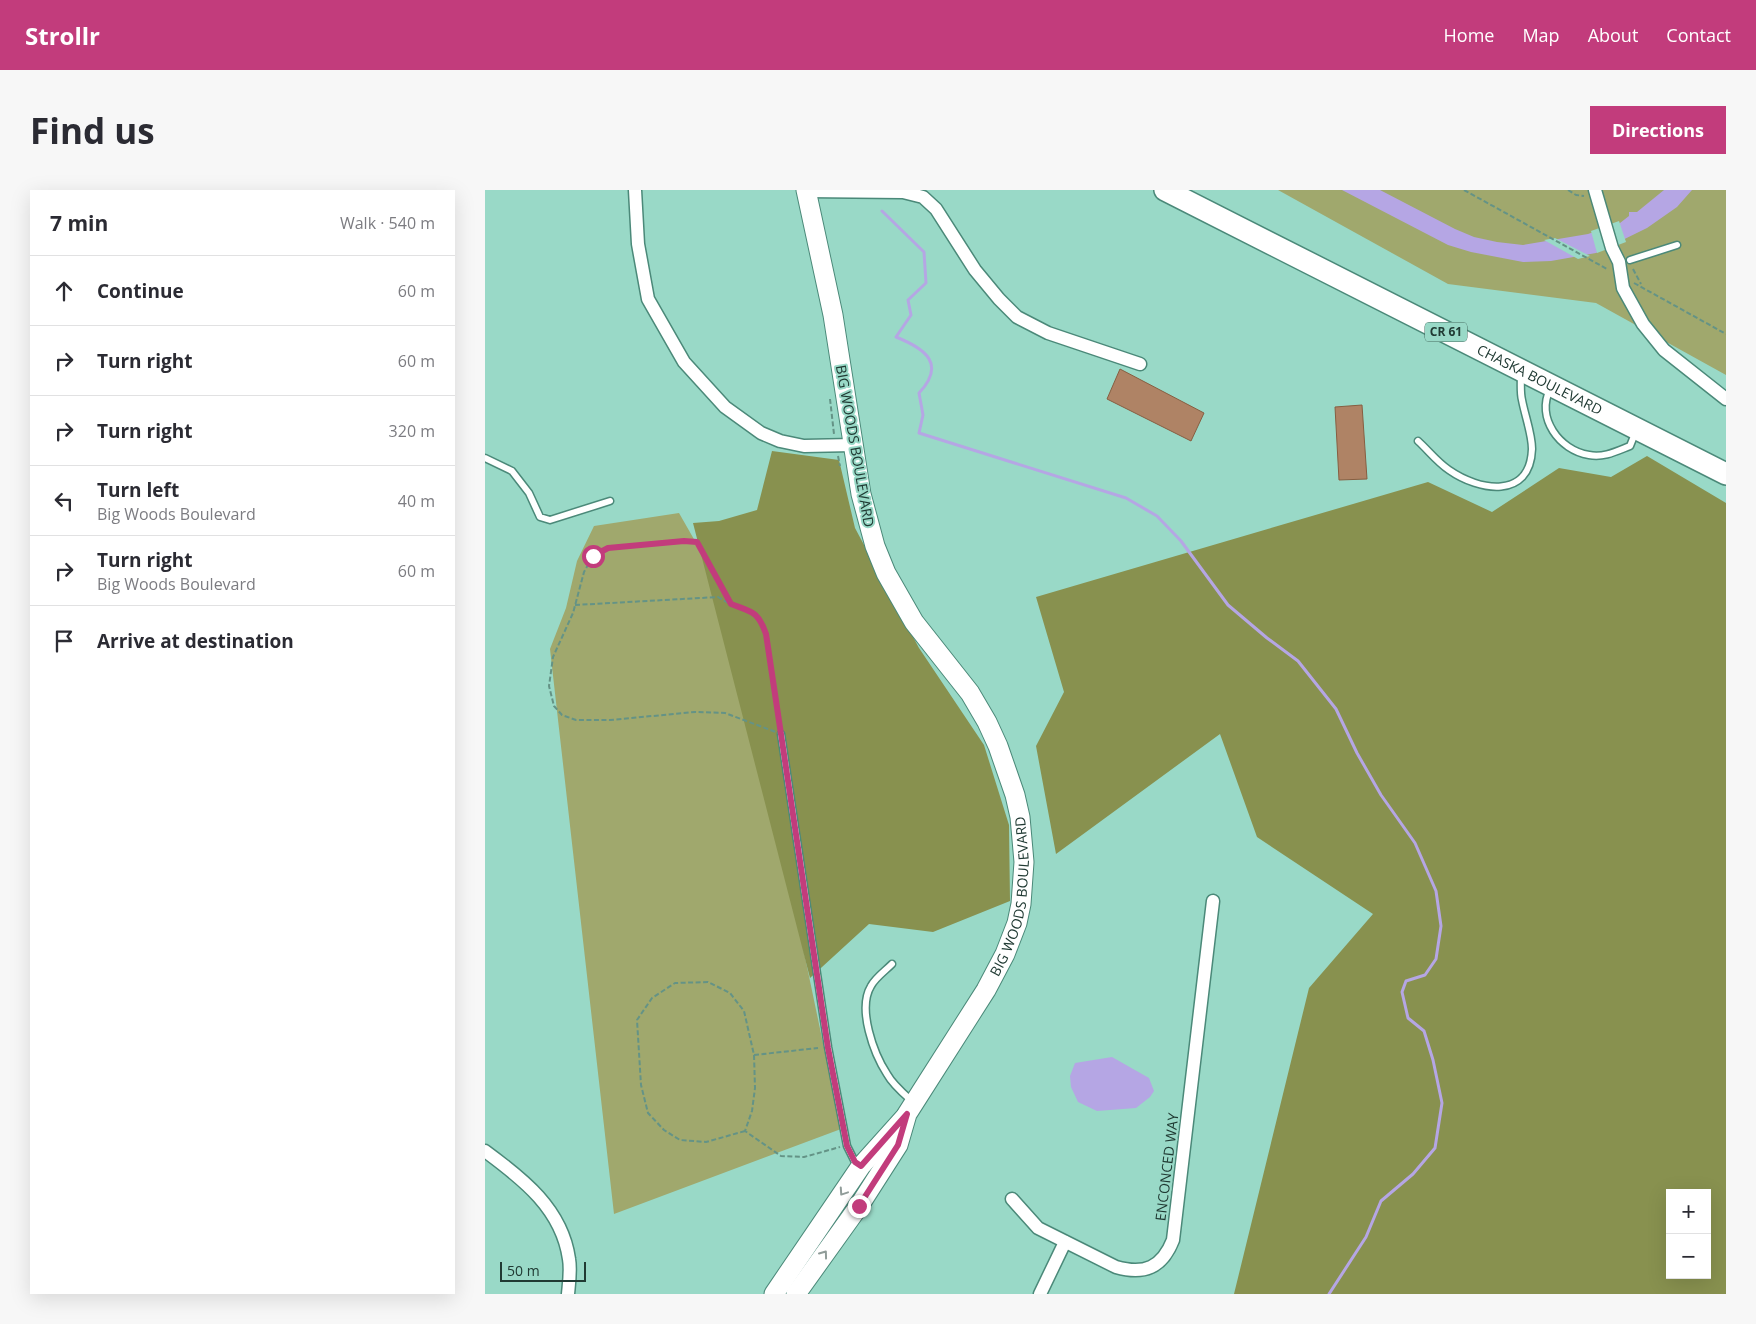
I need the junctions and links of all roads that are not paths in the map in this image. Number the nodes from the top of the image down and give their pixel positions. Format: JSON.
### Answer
{"nodes":[{"id":1,"x":635,"y":190,"type":"edge"},
{"id":2,"x":806,"y":190,"type":"edge"},
{"id":3,"x":1165,"y":190,"type":"edge"},
{"id":4,"x":1596,"y":192,"type":"edge"},
{"id":5,"x":1677,"y":245,"type":"dead end"},
{"id":6,"x":1624,"y":261,"type":"junction"},
{"id":7,"x":1140,"y":364,"type":"dead end"},
{"id":8,"x":1521,"y":370,"type":"junction"},
{"id":9,"x":1551,"y":386,"type":"junction"},
{"id":10,"x":1726,"y":399,"type":"edge"},
{"id":11,"x":1637,"y":429,"type":"junction"},
{"id":12,"x":1418,"y":441,"type":"dead end"},
{"id":13,"x":853,"y":445,"type":"junction"},
{"id":14,"x":485,"y":458,"type":"edge"},
{"id":15,"x":1726,"y":474,"type":"edge"},
{"id":16,"x":610,"y":501,"type":"dead end"},
{"id":17,"x":781,"y":734,"type":"road end"},
{"id":18,"x":1213,"y":901,"type":"dead end"},
{"id":19,"x":892,"y":964,"type":"dead end"},
{"id":20,"x":911,"y":1109,"type":"junction"},
{"id":21,"x":485,"y":1151,"type":"edge"},
{"id":22,"x":861,"y":1166,"type":"junction"},
{"id":23,"x":1012,"y":1199,"type":"dead end"},
{"id":24,"x":1065,"y":1242,"type":"junction"},
{"id":25,"x":568,"y":1294,"type":"edge"},
{"id":26,"x":774,"y":1294,"type":"edge"},
{"id":27,"x":796,"y":1294,"type":"edge"},
{"id":28,"x":1039,"y":1294,"type":"edge"}],
"edges":[{"from":1,"to":13,"type":"street"},
{"from":2,"to":7,"type":"street"},
{"from":2,"to":13,"type":"street","name":"BIG WOODS BOULEVARD"},
{"from":3,"to":8,"type":"main road","name":"CHASKA BOULEVARD","number":"CR 61"},
{"from":4,"to":6,"type":"street"},
{"from":5,"to":6,"type":"lane"},
{"from":6,"to":10,"type":"street"},
{"from":8,"to":9,"type":"main road","name":"CHASKA BOULEVARD","number":"CR 61"},
{"from":8,"to":12,"type":"lane"},
{"from":9,"to":11,"type":"main road","name":"CHASKA BOULEVARD","number":"CR 61"},
{"from":9,"to":11,"type":"lane"},
{"from":11,"to":15,"type":"main road","name":"CHASKA BOULEVARD","number":"CR 61"},
{"from":13,"to":20,"type":"street","name":"BIG WOODS BOULEVARD"},
{"from":14,"to":16,"type":"lane"},
{"from":17,"to":22,"type":"lane"},
{"from":18,"to":24,"type":"street","name":"ENCONCED WAY"},
{"from":19,"to":20,"type":"lane"},
{"from":20,"to":22,"type":"street","name":"BIG WOODS BOULEVARD"},
{"from":27,"to":20,"type":"street","name":"BIG WOODS BOULEVARD","one_way":true},
{"from":21,"to":25,"type":"street"},
{"from":22,"to":26,"type":"street","name":"BIG WOODS BOULEVARD","one_way":true},
{"from":23,"to":24,"type":"street","name":"ENCONCED WAY"},
{"from":24,"to":28,"type":"street"}]}
